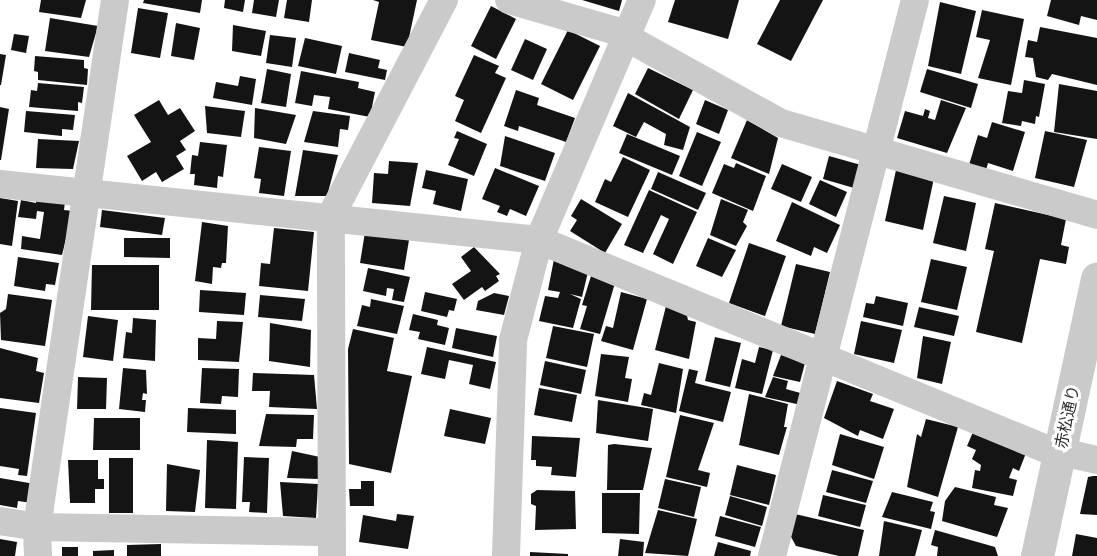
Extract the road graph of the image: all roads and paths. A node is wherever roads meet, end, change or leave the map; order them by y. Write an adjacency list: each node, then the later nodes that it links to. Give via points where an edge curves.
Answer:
1 (116, 0): 9 (street)
2 (444, 0): 11 (street)
3 (509, 0): 6 (street, via 613,30)
4 (642, 0): 6 (street)
5 (915, 0): 7 (street)
6 (627, 40): 7 (street, via 781,123); 12 (street)
7 (876, 150): 10 (street); 14 (street)
8 (0, 184): 9 (street)
9 (86, 192): 11 (street); 18 (street)
10 (1097, 215)
11 (331, 216): 12 (street); 19 (street)
12 (539, 240): 14 (street); 21 (street, via 513,340)
13 (1097, 278): 15 (street, 赤松通り)
14 (825, 356): 15 (street); 22 (street)
15 (1061, 453): 16 (street); 23 (street, 赤松通り)
16 (1097, 460)
17 (0, 521): 18 (street)
18 (37, 527): 19 (street); 20 (street)
19 (332, 544)
20 (38, 556)
21 (506, 556)
22 (772, 556)
23 (1037, 556)

